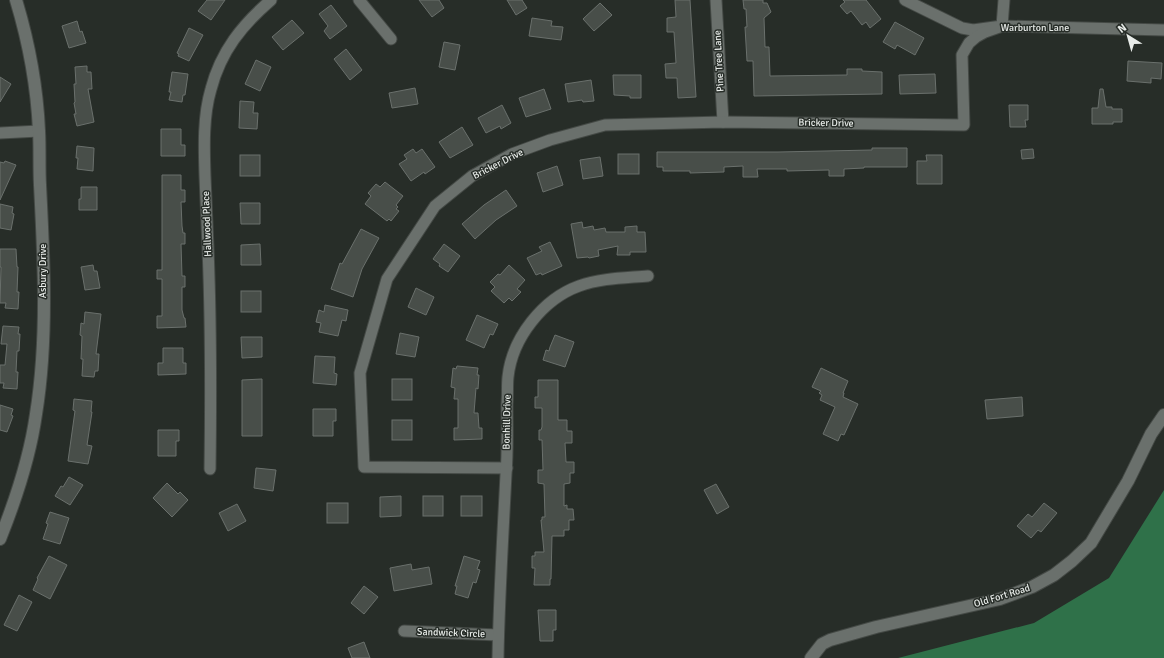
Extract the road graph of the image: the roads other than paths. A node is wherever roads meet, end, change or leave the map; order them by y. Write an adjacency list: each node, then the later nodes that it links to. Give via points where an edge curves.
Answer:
1 (16, 0): 12 (street, Asbury Drive, via 34,76)
2 (271, 0): 17 (street, Hallwood Place, via 243,26 232,42 210,89 206,114 204,147 211,327)
3 (359, 0): 9 (street)
4 (716, 0): 10 (street, Pine Tree Lane)
5 (905, 0): 7 (street, via 962,28 973,30)
6 (1004, 0): 7 (street)
7 (1002, 26): 8 (street, Warburton Lane); 11 (street, Warburton Lane, via 976,37 962,55)
8 (1164, 30)
9 (391, 39)
10 (723, 122): 11 (street, Bricker Drive); 16 (street, Bricker Drive, via 605,125 550,140 512,154 472,176 435,206 387,279 360,373 364,467)
11 (964, 125)
12 (39, 131): 13 (street); 18 (street, Asbury Drive, via 43,244 42,362 32,437 10,514)
13 (0, 133)
14 (648, 276): 16 (street, Bonhill Drive, via 579,286 561,295 532,320 513,354 508,376)
15 (1164, 415): 22 (street, Old Fort Road, via 1091,543 1054,575 1032,587 1000,599 830,640 822,644)
16 (507, 468): 20 (street, Bonhill Drive)
17 (210, 469)
18 (0, 539)
19 (404, 631): 20 (street, Sandwick Circle)
20 (498, 634): 21 (street, Bonhill Drive)
21 (498, 658)
22 (810, 658)

